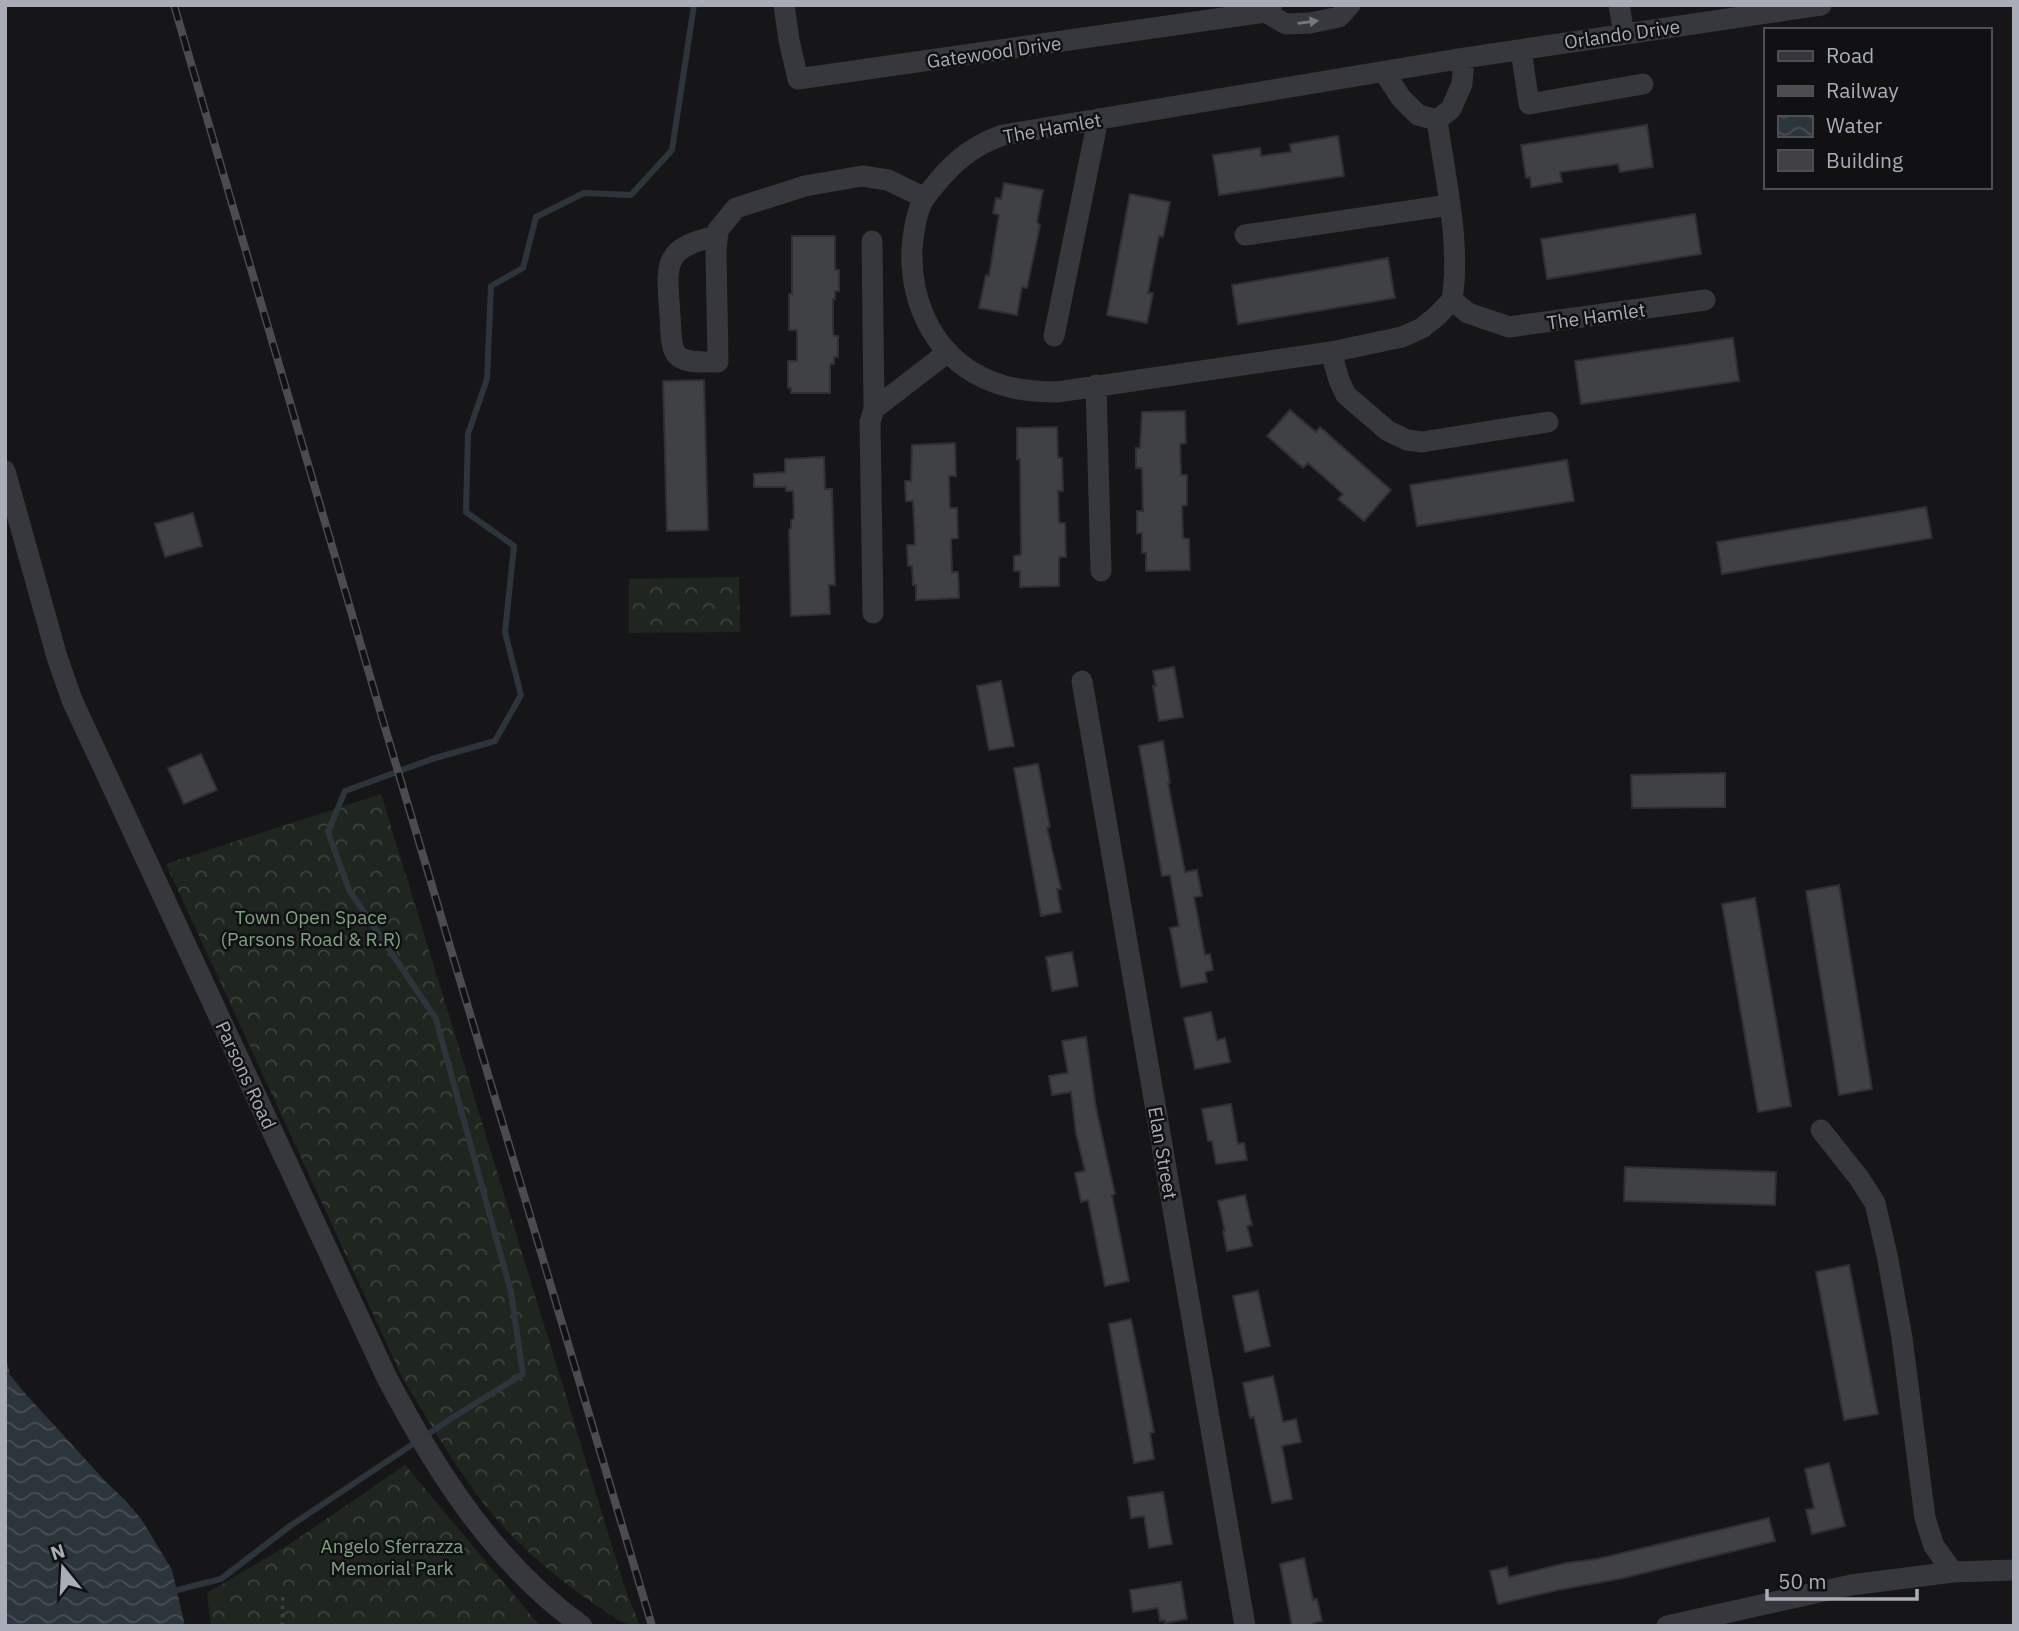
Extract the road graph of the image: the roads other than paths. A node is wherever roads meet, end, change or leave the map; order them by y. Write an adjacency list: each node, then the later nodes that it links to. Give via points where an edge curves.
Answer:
1 (784, 5): 5 (street, Gatewood Drive, via 798,79)
2 (1350, 5): 5 (street, Gatewood Drive, one-way to 2, via 1286,24 1310,23 1339,16)
3 (1619, 5): 6 (street)
4 (1821, 5): 6 (street, Orlando Drive)
5 (1268, 9)
6 (1623, 34): 7 (street, Orlando Drive)
7 (1521, 50): 8 (street, Orlando Drive); 10 (street, via 1529,104)
8 (1464, 58): 9 (street, The Hamlet); 12 (street, via 1462,84 1451,109)
9 (1384, 72): 11 (street, The Hamlet); 12 (street, via 1418,115)
10 (1643, 84)
11 (1098, 119): 13 (street, The Hamlet, via 985,141 949,168); 20 (street)
12 (1437, 120): 14 (street)
13 (925, 198): 16 (street, via 888,180 862,176 816,184 736,208); 21 (street, The Hamlet, via 913,235 911,268 920,309)
14 (1449, 205): 15 (street); 18 (street, via 1456,276)
15 (1245, 235)
16 (717, 236): 16 (street, via 678,251 667,269 671,337 676,354 687,361 718,362)
17 (872, 241): 24 (street)
18 (1452, 300): 19 (street, The Hamlet, via 1468,313 1509,327); 22 (street, The Hamlet, via 1422,328 1402,337)
19 (1705, 300)
20 (1055, 336)
21 (948, 352): 23 (street, The Hamlet, via 972,372 1011,388 1057,392); 24 (street)
22 (1331, 352): 23 (street, The Hamlet); 25 (street, via 1346,395 1388,431 1407,440 1422,442)
23 (1096, 385): 27 (street)
24 (874, 409): 28 (street, via 870,422)
25 (1548, 422)
26 (5, 471): 33 (street, Parsons Road, via 72,700 370,1346 412,1427 466,1507 545,1598)
27 (1101, 571)
28 (873, 613)
29 (1082, 681): 34 (street, Elan Street)
30 (1821, 1129): 32 (street, via 1875,1203 1902,1338 1925,1518 1934,1546)
31 (2014, 1570): 32 (street)
32 (1953, 1572): 35 (street, via 1850,1585)
33 (582, 1626)
34 (1245, 1626)
35 (1667, 1626)

